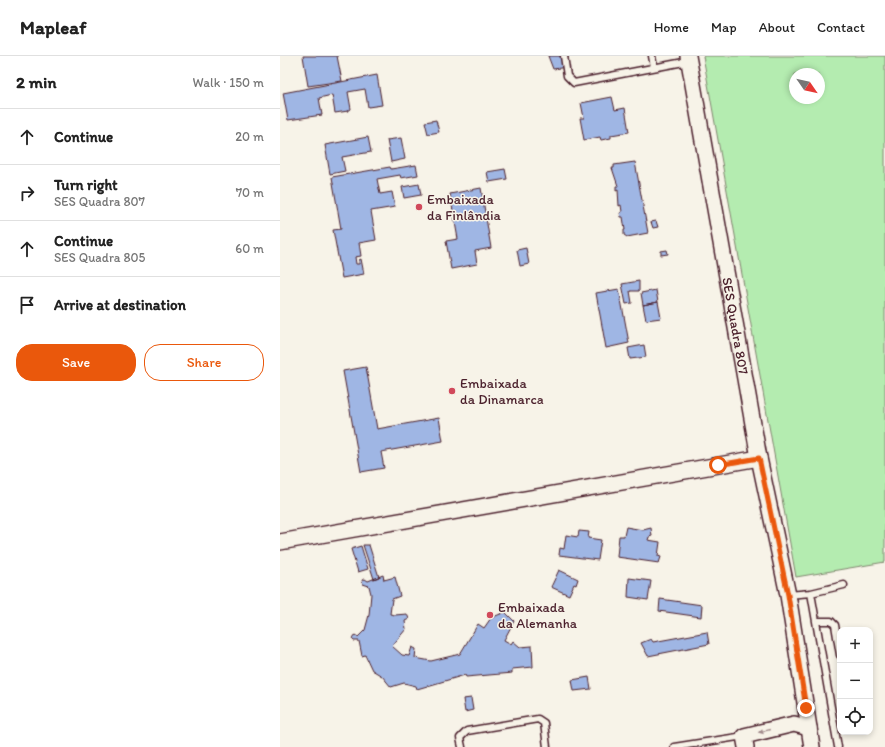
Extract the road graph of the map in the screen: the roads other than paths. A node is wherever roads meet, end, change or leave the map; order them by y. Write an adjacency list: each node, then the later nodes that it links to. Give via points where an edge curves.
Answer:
1 (564, 56): 4 (lane, via 567,76 574,83)
2 (652, 56): 4 (lane)
3 (688, 59): 4 (lane); 5 (street, SES Quadra 807)
4 (654, 68)
5 (759, 458): 6 (street); 9 (street, SES Quadra 807)
6 (280, 542)
7 (844, 585): 8 (lane)
8 (811, 593): 9 (lane); 10 (lane)
9 (788, 595): 12 (street, SES Quadra 807)
10 (816, 620): 11 (lane, via 830,621 835,625); 14 (lane)
11 (837, 637)
12 (806, 708): 13 (street); 15 (street, SES Quadra 807)
13 (794, 724): 15 (street); 17 (street, one-way to 17)
14 (837, 727)
15 (809, 728): 21 (street, SES Quadra 807)
16 (838, 735): 22 (lane)
17 (745, 741): 20 (lane)
18 (462, 747): 19 (lane, via 460,738 467,731 538,719 544,723)
19 (547, 747)
20 (674, 747)
21 (812, 747)
22 (838, 747)

